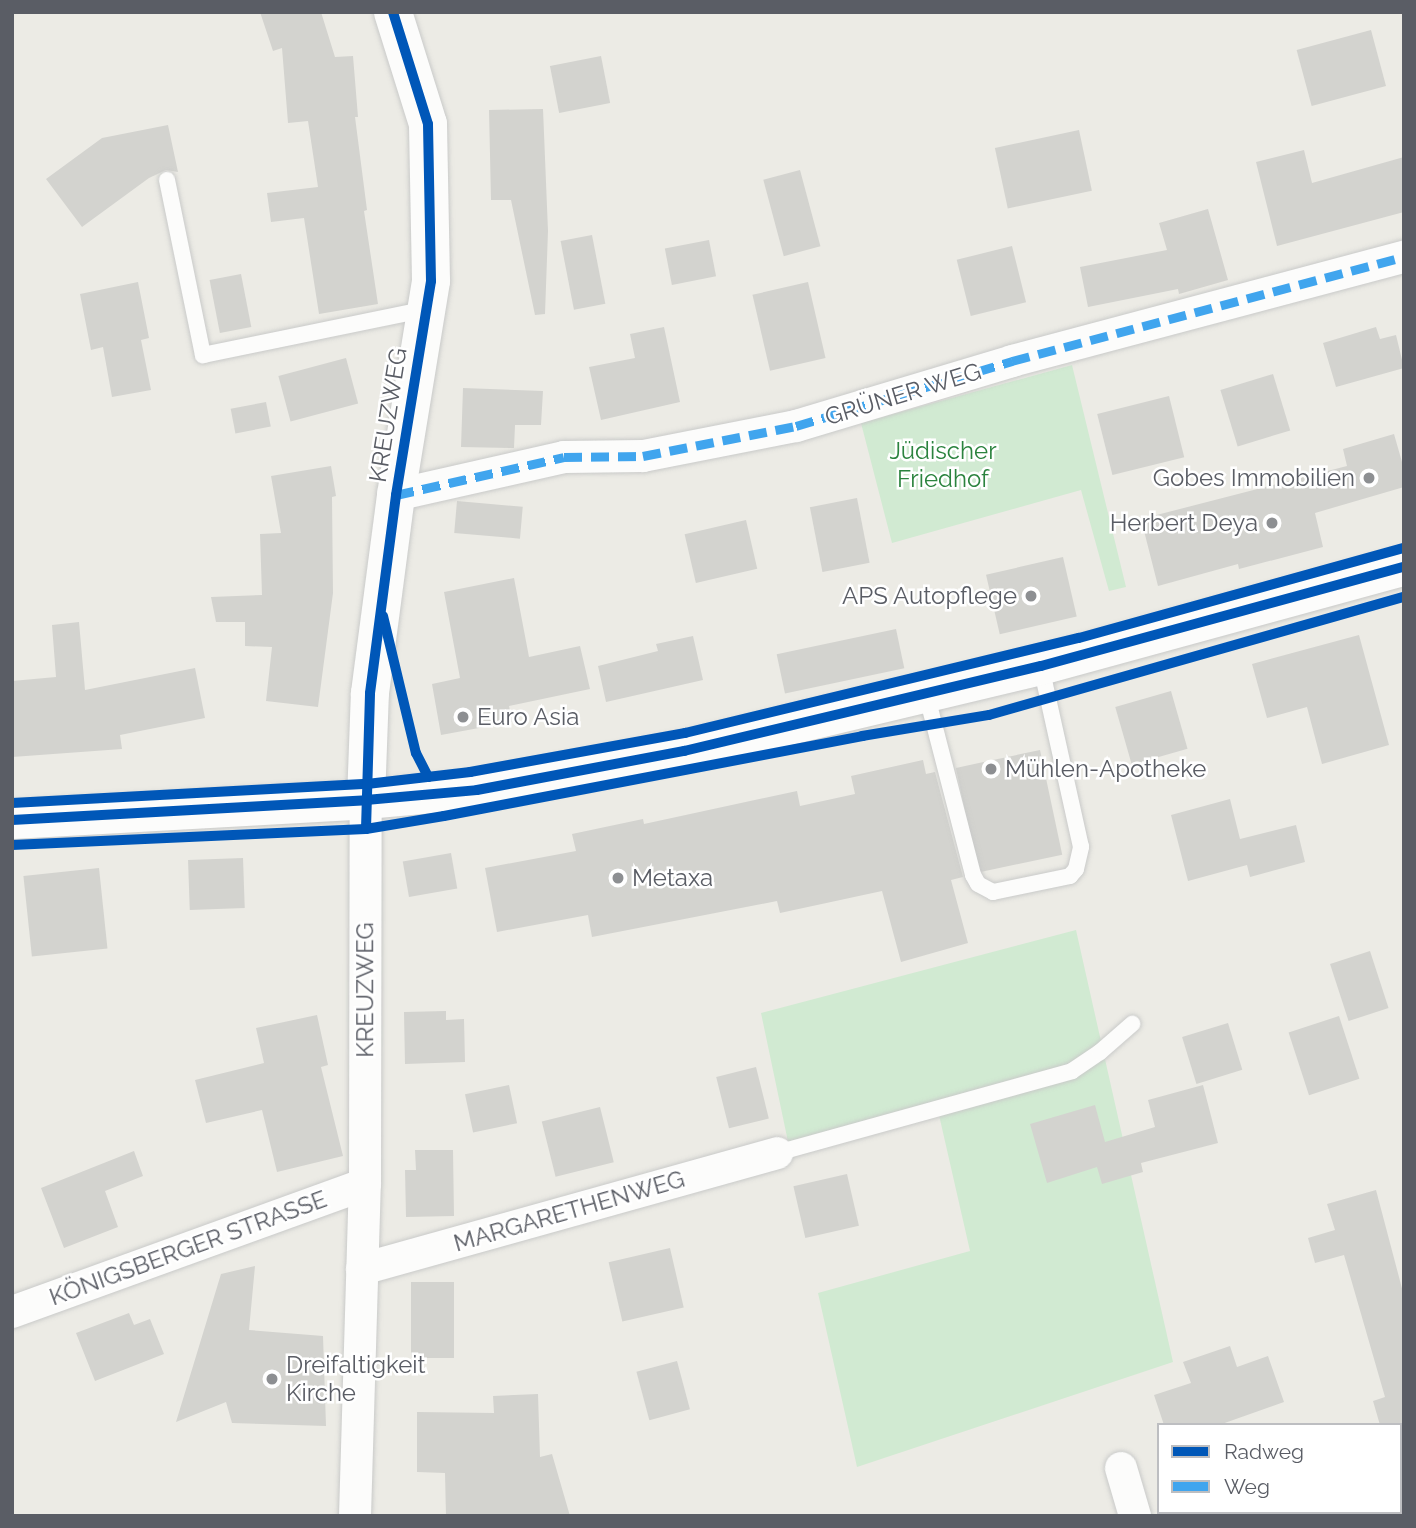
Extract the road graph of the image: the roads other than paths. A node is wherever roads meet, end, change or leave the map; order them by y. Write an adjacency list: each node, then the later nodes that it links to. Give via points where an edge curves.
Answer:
1 (393, 12): 4 (street, KREUZWEG, via 428,124 431,281)
2 (167, 180): 4 (lane, via 203,355)
3 (1404, 257): 5 (street, GRÜNER WEG, via 1012,361 796,426 643,456 564,457)
4 (427, 309): 5 (street, KREUZWEG)
5 (396, 495): 9 (street, KREUZWEG, via 370,693)
6 (1404, 567): 7 (street)
7 (1041, 666): 8 (street); 8 (lane, via 1081,847 1070,876 993,892 978,884)
8 (926, 693): 9 (street, via 684,751 477,790)
9 (366, 800): 10 (street); 13 (street, KREUZWEG)
10 (12, 820)
11 (1132, 1024): 12 (lane, via 1072,1070)
12 (776, 1153): 14 (street, MARGARETHENWEG)
13 (365, 1184): 14 (street, KREUZWEG); 15 (street, KÖNIGSBERGER STRASSE)
14 (362, 1269): 17 (street, KREUZWEG)
15 (12, 1312)
16 (1121, 1468): 18 (street)
17 (355, 1516)
18 (1135, 1516)

